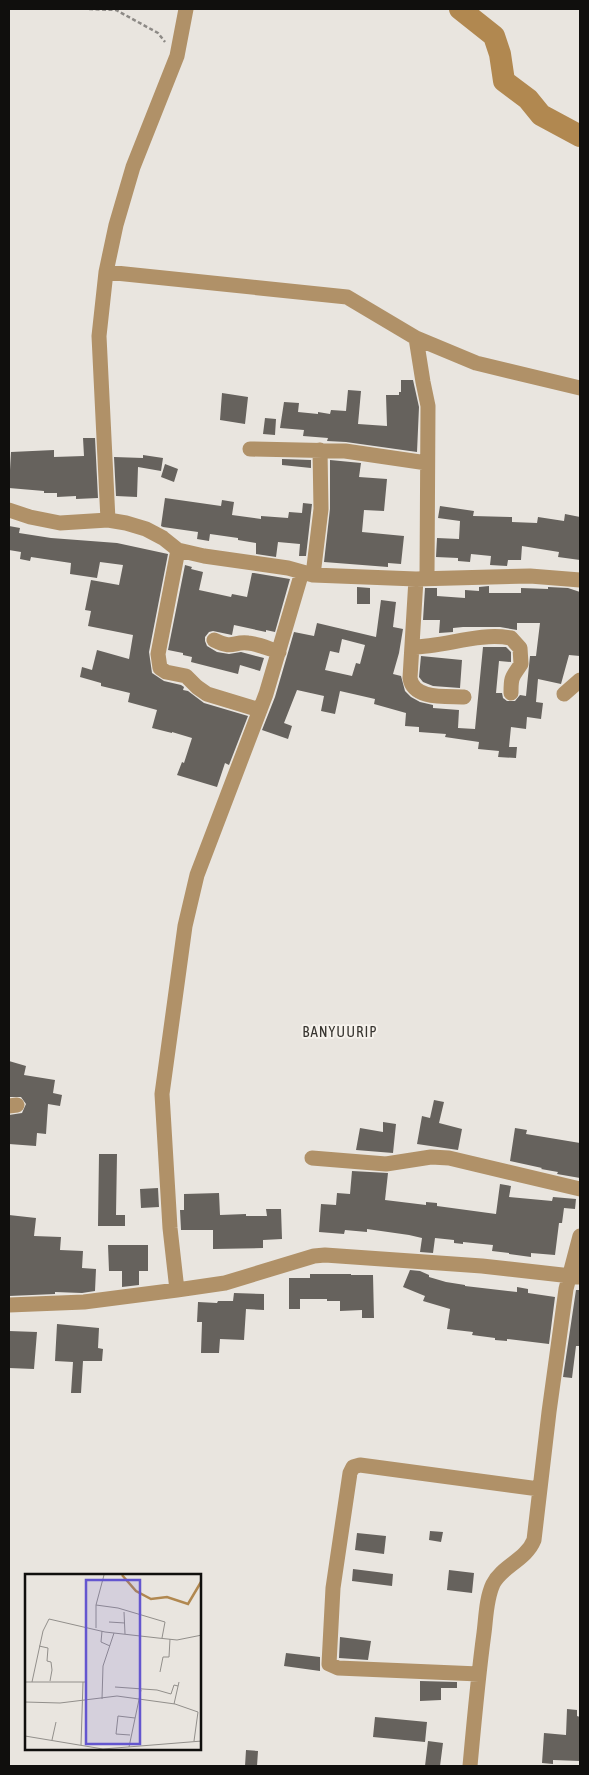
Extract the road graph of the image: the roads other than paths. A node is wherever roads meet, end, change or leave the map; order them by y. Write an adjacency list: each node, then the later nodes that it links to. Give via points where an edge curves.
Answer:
1 (186, 9): 2 (street, via 177,56 133,167)
2 (106, 272): 3 (street, via 347,297); 9 (street, via 99,336)
3 (416, 338): 4 (street, via 476,363); 7 (street, via 428,406)
4 (580, 388)
5 (250, 449): 6 (street)
6 (320, 450): 7 (street); 11 (street, via 321,509)
7 (427, 463): 12 (street)
8 (9, 510): 9 (street, via 60,523)
9 (108, 520): 10 (street, via 146,528)
10 (178, 550): 11 (street); 21 (street, via 158,654 160,668 186,676 207,694)
11 (308, 573): 12 (street); 16 (street)
12 (421, 579): 13 (street, via 530,576); 15 (street)
13 (580, 580)
14 (214, 640): 16 (street, via 224,645 247,642)
15 (412, 647): 18 (street, via 482,637 511,638 520,648 521,664 511,680); 20 (street, via 410,678 414,689 425,694)
16 (279, 652): 21 (street)
17 (580, 680): 19 (street)
18 (511, 693)
19 (564, 694)
20 (464, 697)
21 (260, 710): 26 (street, via 197,876 177,978 162,1094)
22 (312, 1158): 23 (street, via 386,1164 431,1157 448,1158)
23 (580, 1189)
24 (580, 1236): 25 (street)
25 (575, 1276): 26 (street, via 336,1254 314,1256 225,1283); 28 (street, via 553,1383)
26 (177, 1290): 27 (street, via 84,1302)
27 (9, 1305)
28 (539, 1489): 29 (street, via 534,1540 492,1586); 29 (street, via 360,1465 350,1472 333,1588 329,1664 338,1668)
29 (479, 1674): 30 (street)
30 (470, 1766)

